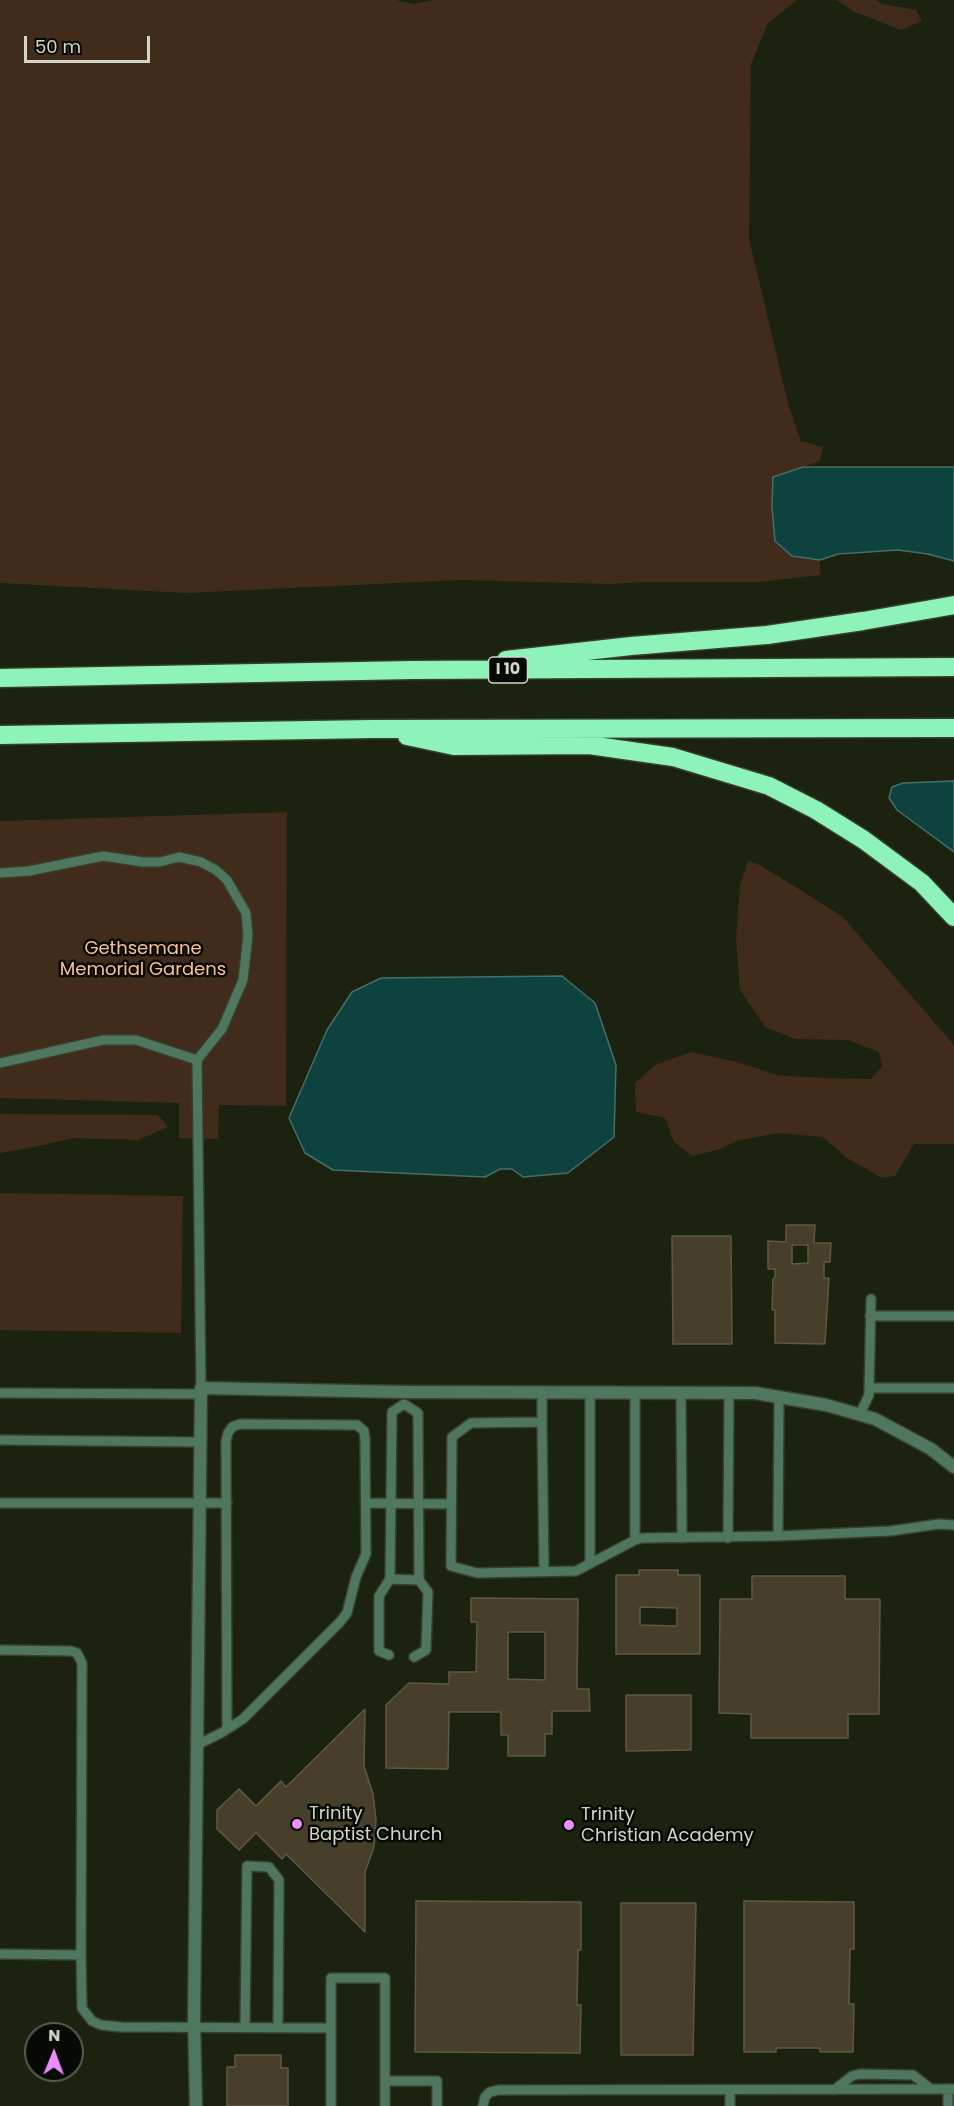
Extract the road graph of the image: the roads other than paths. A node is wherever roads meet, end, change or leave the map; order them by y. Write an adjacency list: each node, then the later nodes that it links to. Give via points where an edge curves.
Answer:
1 (954, 605): 3 (highway, via 767,635)
2 (954, 667): 3 (highway, I 10)
3 (412, 670): 4 (highway, I 10)
4 (0, 678)
5 (954, 728): 6 (highway)
6 (373, 729): 7 (highway); 9 (highway, via 454,746 589,745 673,757 769,786 864,840 922,883)
7 (0, 735)
8 (0, 873): 10 (lane, via 103,856 143,862 179,857 201,862 227,880 246,913 243,980 222,1029)
9 (954, 917)
10 (198, 1060): 11 (lane, via 136,1040 103,1040); 17 (lane)
11 (0, 1063)
12 (871, 1299): 13 (lane)
13 (870, 1316): 14 (lane); 15 (lane)
14 (954, 1316)
15 (869, 1388): 16 (lane); 26 (lane)
16 (954, 1388)
17 (201, 1391): 23 (lane); 25 (street); 29 (street)
18 (542, 1392): 19 (street); 25 (street); 27 (lane)
19 (590, 1392): 20 (street); 43 (lane)
20 (635, 1392): 21 (street); 42 (lane)
21 (681, 1392): 22 (street); 40 (lane)
22 (729, 1392): 24 (street); 41 (lane)
23 (0, 1393)
24 (779, 1396): 26 (street); 39 (lane)
25 (404, 1398): 35 (lane, via 392,1412); 36 (lane, via 418,1413)
26 (860, 1414): 30 (street, via 931,1449)
27 (542, 1422): 37 (lane, via 471,1423 452,1437); 44 (lane)
28 (0, 1440): 29 (lane)
29 (201, 1442): 32 (street)
30 (954, 1467)
31 (0, 1503): 32 (lane)
32 (201, 1503): 33 (lane); 51 (street)
33 (227, 1503): 34 (lane, via 227,1437 232,1427 354,1424 360,1426 365,1436); 50 (lane)
34 (366, 1503): 35 (lane); 50 (lane, via 366,1557 346,1616 243,1719)
35 (391, 1503): 36 (lane); 45 (lane)
36 (419, 1503): 37 (lane); 46 (lane)
37 (451, 1504): 44 (lane, via 451,1566 477,1573)
38 (954, 1525): 39 (lane)
39 (778, 1536): 41 (lane)
40 (682, 1538): 41 (lane); 42 (lane)
41 (728, 1538)
42 (635, 1540): 43 (lane)
43 (590, 1564): 44 (lane, via 576,1571)
44 (544, 1572)
45 (390, 1578): 46 (lane); 48 (lane, via 379,1596 380,1652)
46 (419, 1580): 49 (lane, via 428,1592 426,1650)
47 (0, 1650): 53 (lane, via 71,1651 77,1653 82,1663)
48 (389, 1655)
49 (414, 1657)
50 (227, 1729): 51 (lane)
51 (197, 1745): 54 (street)
52 (0, 1954): 53 (lane)
53 (81, 1954): 54 (lane, via 82,2008 92,2021 109,2026)
54 (194, 2026): 55 (lane); 63 (street)
55 (245, 2027): 56 (lane); 56 (lane, via 247,1866 268,1867 279,1880)
56 (278, 2027): 57 (lane)
57 (331, 2028): 58 (lane, via 330,1978 385,1977); 64 (lane)
58 (385, 2081): 65 (lane); 66 (lane, via 437,2081)
59 (931, 2089): 60 (lane); 62 (lane); 62 (lane, via 913,2075 860,2074)
60 (951, 2089): 69 (lane)
61 (730, 2090): 62 (lane); 67 (lane, via 494,2090 485,2097); 68 (lane)
62 (834, 2090)
63 (196, 2106)
64 (331, 2106)
65 (385, 2106)
66 (437, 2106)
67 (483, 2106)
68 (730, 2106)
69 (948, 2106)

